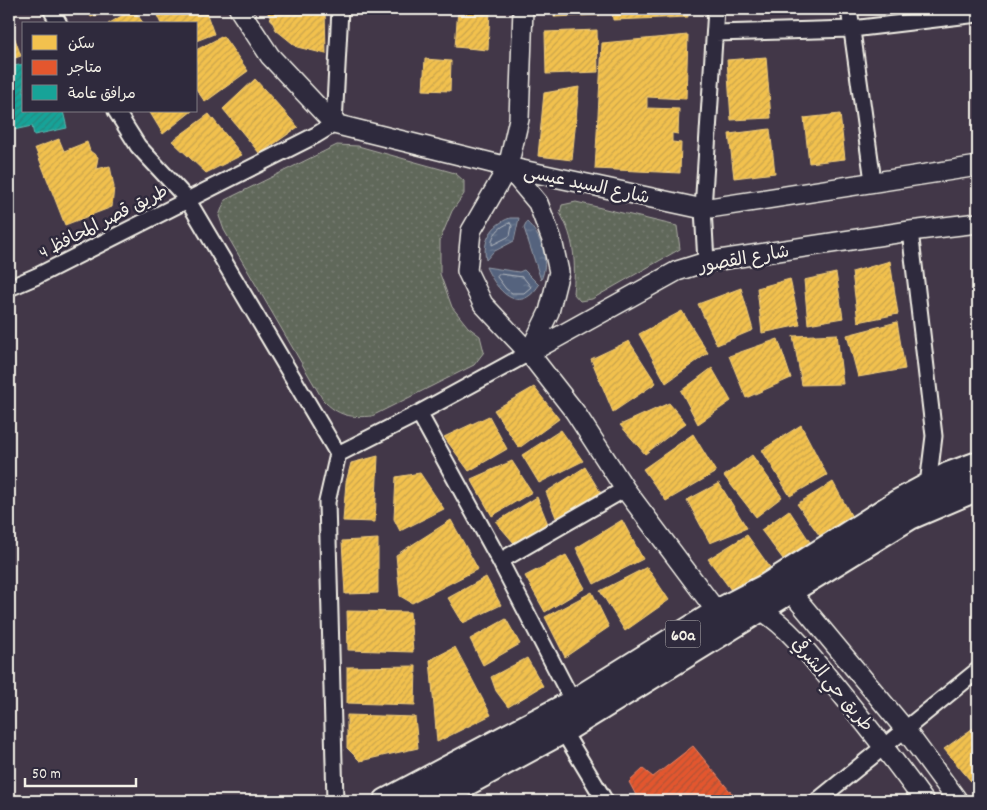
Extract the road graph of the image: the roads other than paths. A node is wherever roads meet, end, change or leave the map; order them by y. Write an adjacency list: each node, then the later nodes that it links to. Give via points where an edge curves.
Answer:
1 (51, 9): 9 (street)
2 (239, 9): 13 (street, via 270,56)
3 (340, 9): 13 (street)
4 (523, 9): 15 (street, شارع السيد عيسى, via 519,118)
5 (716, 9): 11 (street)
6 (849, 9): 10 (street)
7 (955, 12): 8 (street); 10 (street)
8 (978, 14)
9 (58, 22)
10 (852, 29): 11 (street); 16 (street)
11 (715, 33): 18 (street)
12 (117, 112): 17 (street, via 138,146)
13 (334, 124): 15 (street); 17 (street, طريق قصر المحافظ 4)
14 (978, 166): 16 (street)
15 (508, 167): 18 (street, شارع السيد عيسى); 23 (street, via 538,202 559,272 549,312); 23 (street, via 471,231 467,271 483,304)
16 (873, 181): 18 (street)
17 (187, 199): 22 (street, طريق قصر المحافظ 4); 25 (street)
18 (703, 209): 21 (street)
19 (978, 223): 20 (street, شارع القصور)
20 (910, 231): 21 (street, شارع القصور); 27 (street, via 934,436)
21 (706, 262): 23 (street, شارع القصور, via 677,271)
22 (9, 288)
23 (529, 353): 24 (street); 29 (street, via 575,412)
24 (419, 413): 25 (street); 31 (street)
25 (338, 454): 40 (street, via 327,502)
26 (978, 464): 27 (main road, 60a)
27 (928, 485): 30 (street); 33 (main road, 60a)
28 (978, 488): 30 (main road, 60a)
29 (625, 489): 31 (street); 34 (street)
30 (910, 517): 32 (main road, 60a)
31 (500, 561): 36 (street)
32 (792, 592): 33 (main road, 60a); 37 (street)
33 (763, 598): 34 (main road, 60a); 38 (main road, 60a); 39 (street, طريق حي الشرقي, via 778,621 796,638)
34 (717, 612): 36 (main road, 60a)
35 (978, 670): 37 (street)
36 (573, 702): 41 (main road, 60a)
37 (904, 728): 39 (street); 46 (street)
38 (563, 731): 42 (main road, 60a); 43 (street)
39 (885, 748): 44 (street); 45 (street, طريق حي الشرقي)
40 (334, 801)
41 (386, 801)
42 (434, 801)
43 (605, 801)
44 (817, 801)
45 (924, 801)
46 (958, 801)

